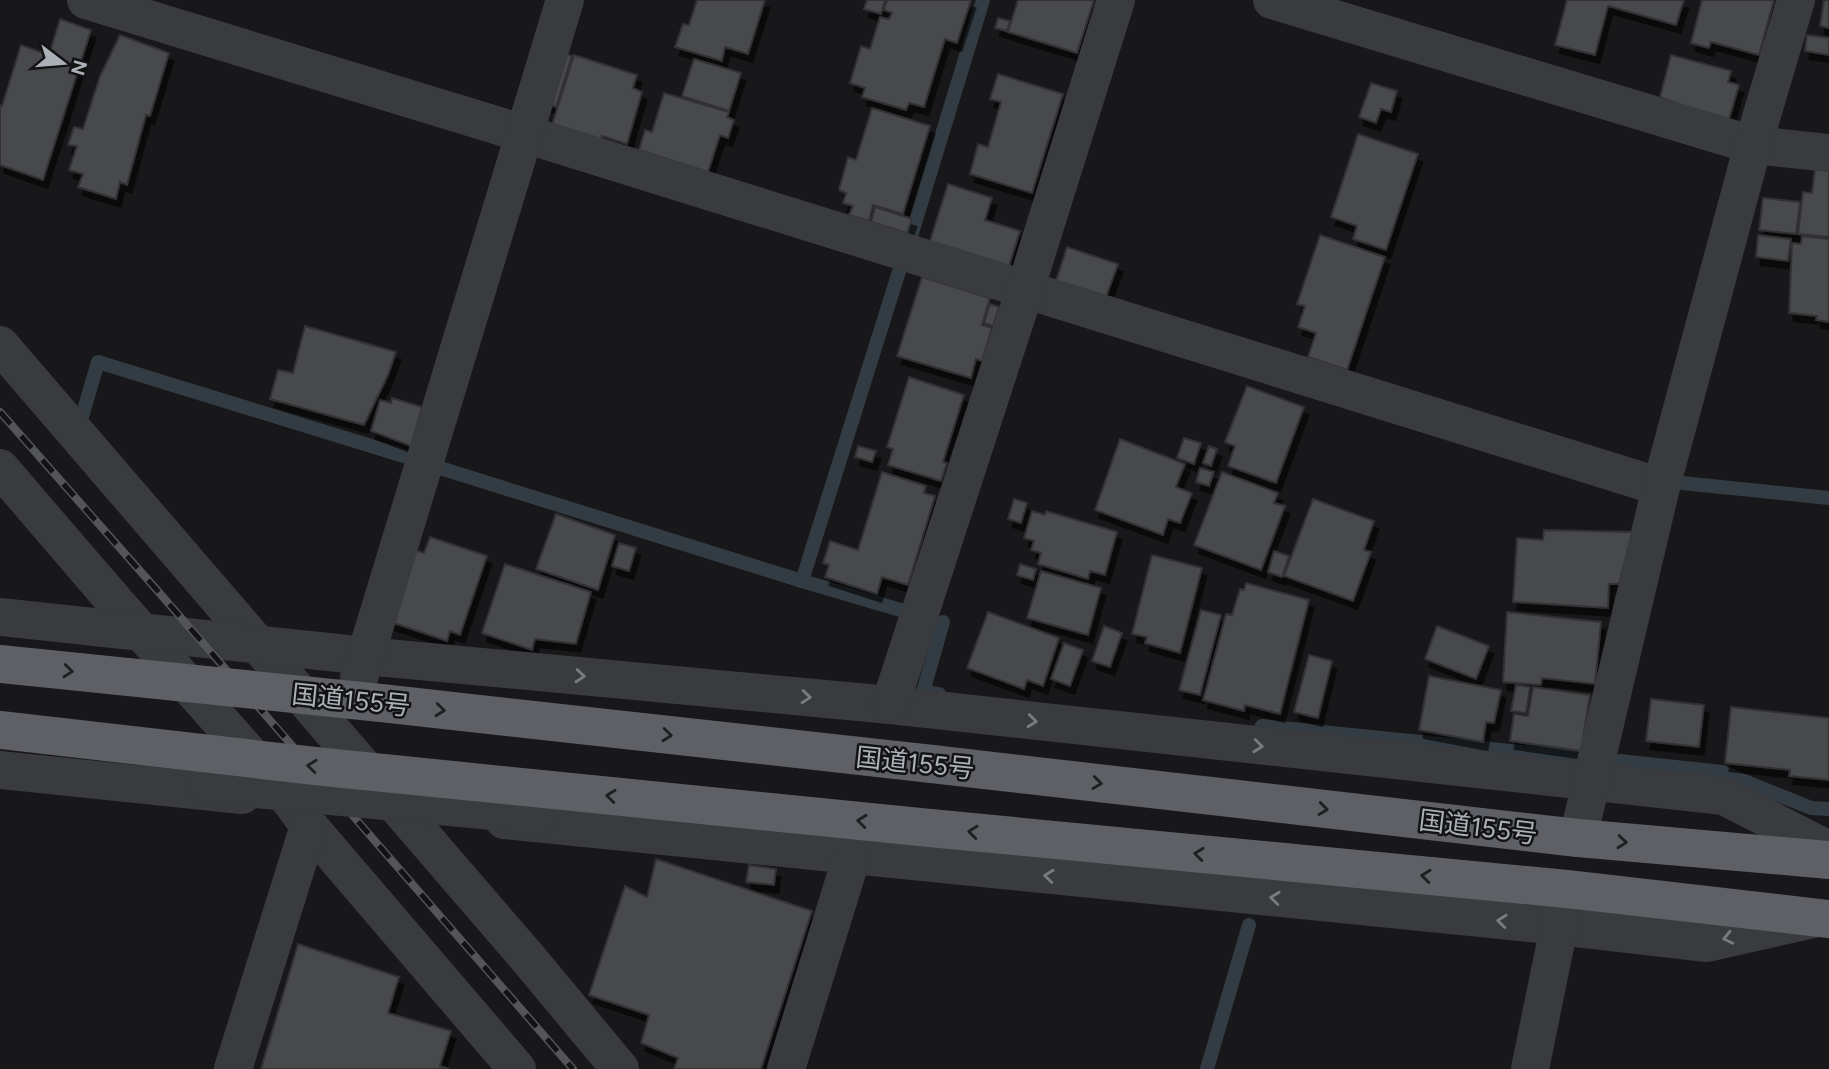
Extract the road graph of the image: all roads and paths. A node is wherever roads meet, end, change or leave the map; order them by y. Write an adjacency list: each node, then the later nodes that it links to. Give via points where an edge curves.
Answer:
1 (86, 0): 6 (street)
2 (565, 0): 6 (street)
3 (1116, 0): 9 (street)
4 (1272, 0): 7 (street)
5 (1796, 0): 7 (street)
6 (525, 134): 9 (street); 16 (street)
7 (1753, 145): 8 (street); 12 (street)
8 (1829, 153)
9 (1025, 290): 12 (street); 18 (street)
10 (0, 345): 15 (street)
11 (0, 468): 14 (street)
12 (1661, 486): 22 (street)
13 (0, 617): 14 (street)
14 (141, 632): 15 (street); 25 (street)
15 (257, 644): 16 (street); 20 (street)
16 (366, 656): 18 (street, one-way to 18); 20 (street)
17 (0, 664): 27 (highway, 国道155号, one-way to 27, bridge)
18 (890, 705): 22 (street, one-way to 22)
19 (0, 730): 31 (highway, 国道155号, one-way to 19, bridge)
20 (340, 741): 24 (street)
21 (0, 769): 25 (street)
22 (1592, 782): 27 (street); 28 (street, via 1724,796)
23 (206, 785): 26 (street, bridge)
24 (399, 809): 25 (street); 29 (street); 36 (street)
25 (300, 813): 34 (street); 35 (street)
26 (540, 816)
27 (1578, 838): 30 (highway, 国道155号, one-way to 30)
28 (1829, 850)
29 (852, 856): 33 (street, one-way to 29); 37 (street)
30 (1829, 860)
31 (1567, 890): 32 (highway, 国道155号); 33 (street)
32 (1824, 918): 33 (street, one-way to 33, via 1707,943)
33 (1559, 926): 38 (street)
34 (233, 1069)
35 (517, 1069)
36 (620, 1069)
37 (786, 1069)
38 (1530, 1069)

